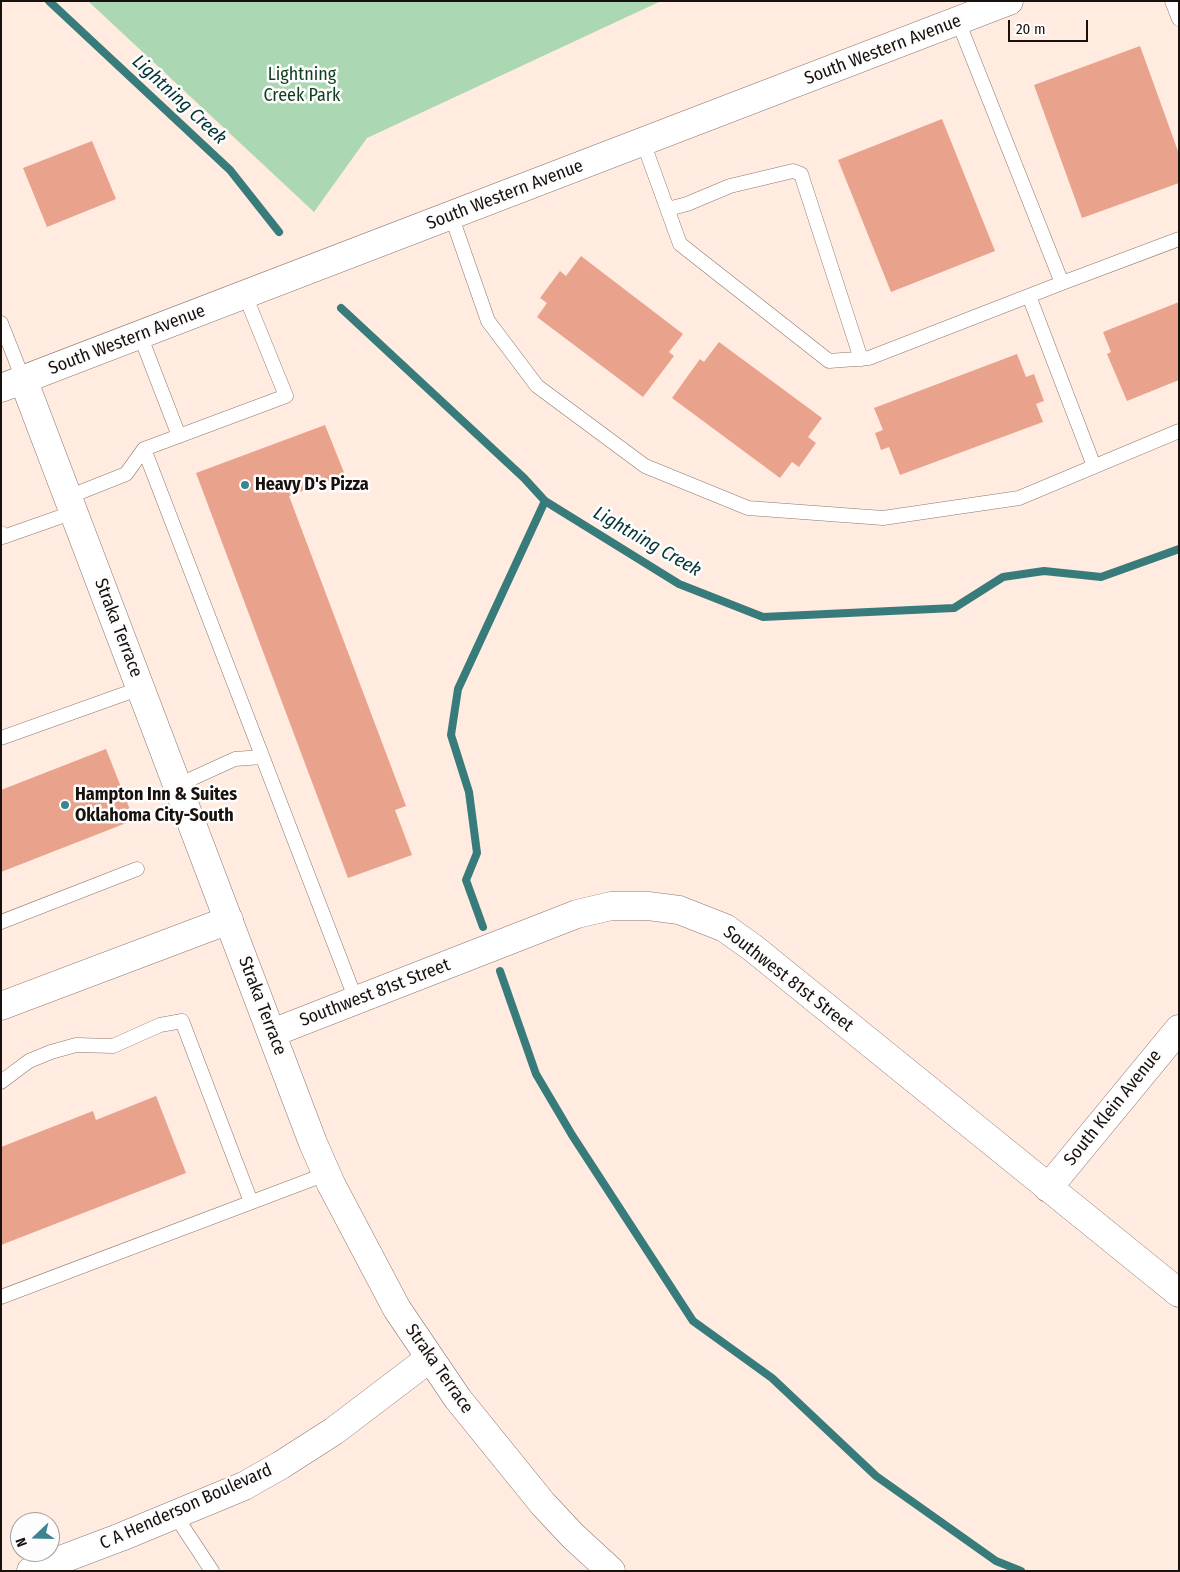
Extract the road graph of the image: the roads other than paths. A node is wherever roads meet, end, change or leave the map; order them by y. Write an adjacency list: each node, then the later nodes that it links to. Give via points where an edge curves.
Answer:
1 (1009, 1): 4 (street, South Western Avenue)
2 (1172, 1): 3 (lane)
3 (1179, 19)
4 (958, 21): 5 (street, South Western Avenue); 9 (lane)
5 (644, 142): 6 (lane); 7 (street, South Western Avenue)
6 (668, 209): 14 (lane, via 680,244 829,361); 14 (lane, via 730,186 793,171 801,174)
7 (451, 216): 10 (street, South Western Avenue); 19 (lane, via 488,321 537,386 645,466 748,508 883,518 1019,498)
8 (1179, 239): 9 (lane)
9 (1062, 283): 11 (lane)
10 (245, 295): 13 (street, South Western Avenue); 17 (lane, via 286,396)
11 (1029, 296): 14 (lane); 19 (lane)
12 (1, 323): 15 (lane)
13 (140, 335): 15 (street, South Western Avenue); 17 (lane)
14 (861, 359)
15 (12, 384): 20 (street, Straka Terrace)
16 (1179, 431): 19 (lane)
17 (179, 436): 18 (lane)
18 (144, 449): 20 (lane, via 126,474); 24 (lane)
19 (1094, 466)
20 (71, 504): 21 (lane, via 3,537); 22 (street, Straka Terrace)
21 (1, 533)
22 (141, 688): 23 (lane); 25 (street, Straka Terrace)
23 (1, 738)
24 (262, 757): 25 (lane, via 235,759); 29 (lane)
25 (178, 785): 27 (street, Straka Terrace)
26 (137, 869): 28 (lane)
27 (229, 920): 30 (street); 32 (street, Straka Terrace)
28 (1, 922)
29 (356, 1000): 32 (street, Southwest 81st Street); 35 (street, Southwest 81st Street, via 577,914 611,906 679,910 725,928 753,948)
30 (1, 1006)
31 (1179, 1029): 35 (street, South Klein Avenue)
32 (272, 1033): 34 (street, Straka Terrace)
33 (1, 1082): 36 (lane, via 29,1060 51,1052 76,1045 113,1046 160,1026 182,1021)
34 (326, 1174): 36 (lane); 39 (street, Straka Terrace, via 397,1309)
35 (1048, 1188): 37 (street, Southwest 81st Street)
36 (251, 1202): 38 (lane)
37 (1179, 1293)
38 (1, 1298)
39 (430, 1358): 40 (street, C A Henderson Boulevard, via 334,1431 281,1465 244,1486); 43 (street, Straka Terrace, via 458,1400 516,1473 573,1536)
40 (175, 1515): 41 (street, C A Henderson Boulevard); 42 (lane)
41 (30, 1571)
42 (212, 1571)
43 (611, 1571)

